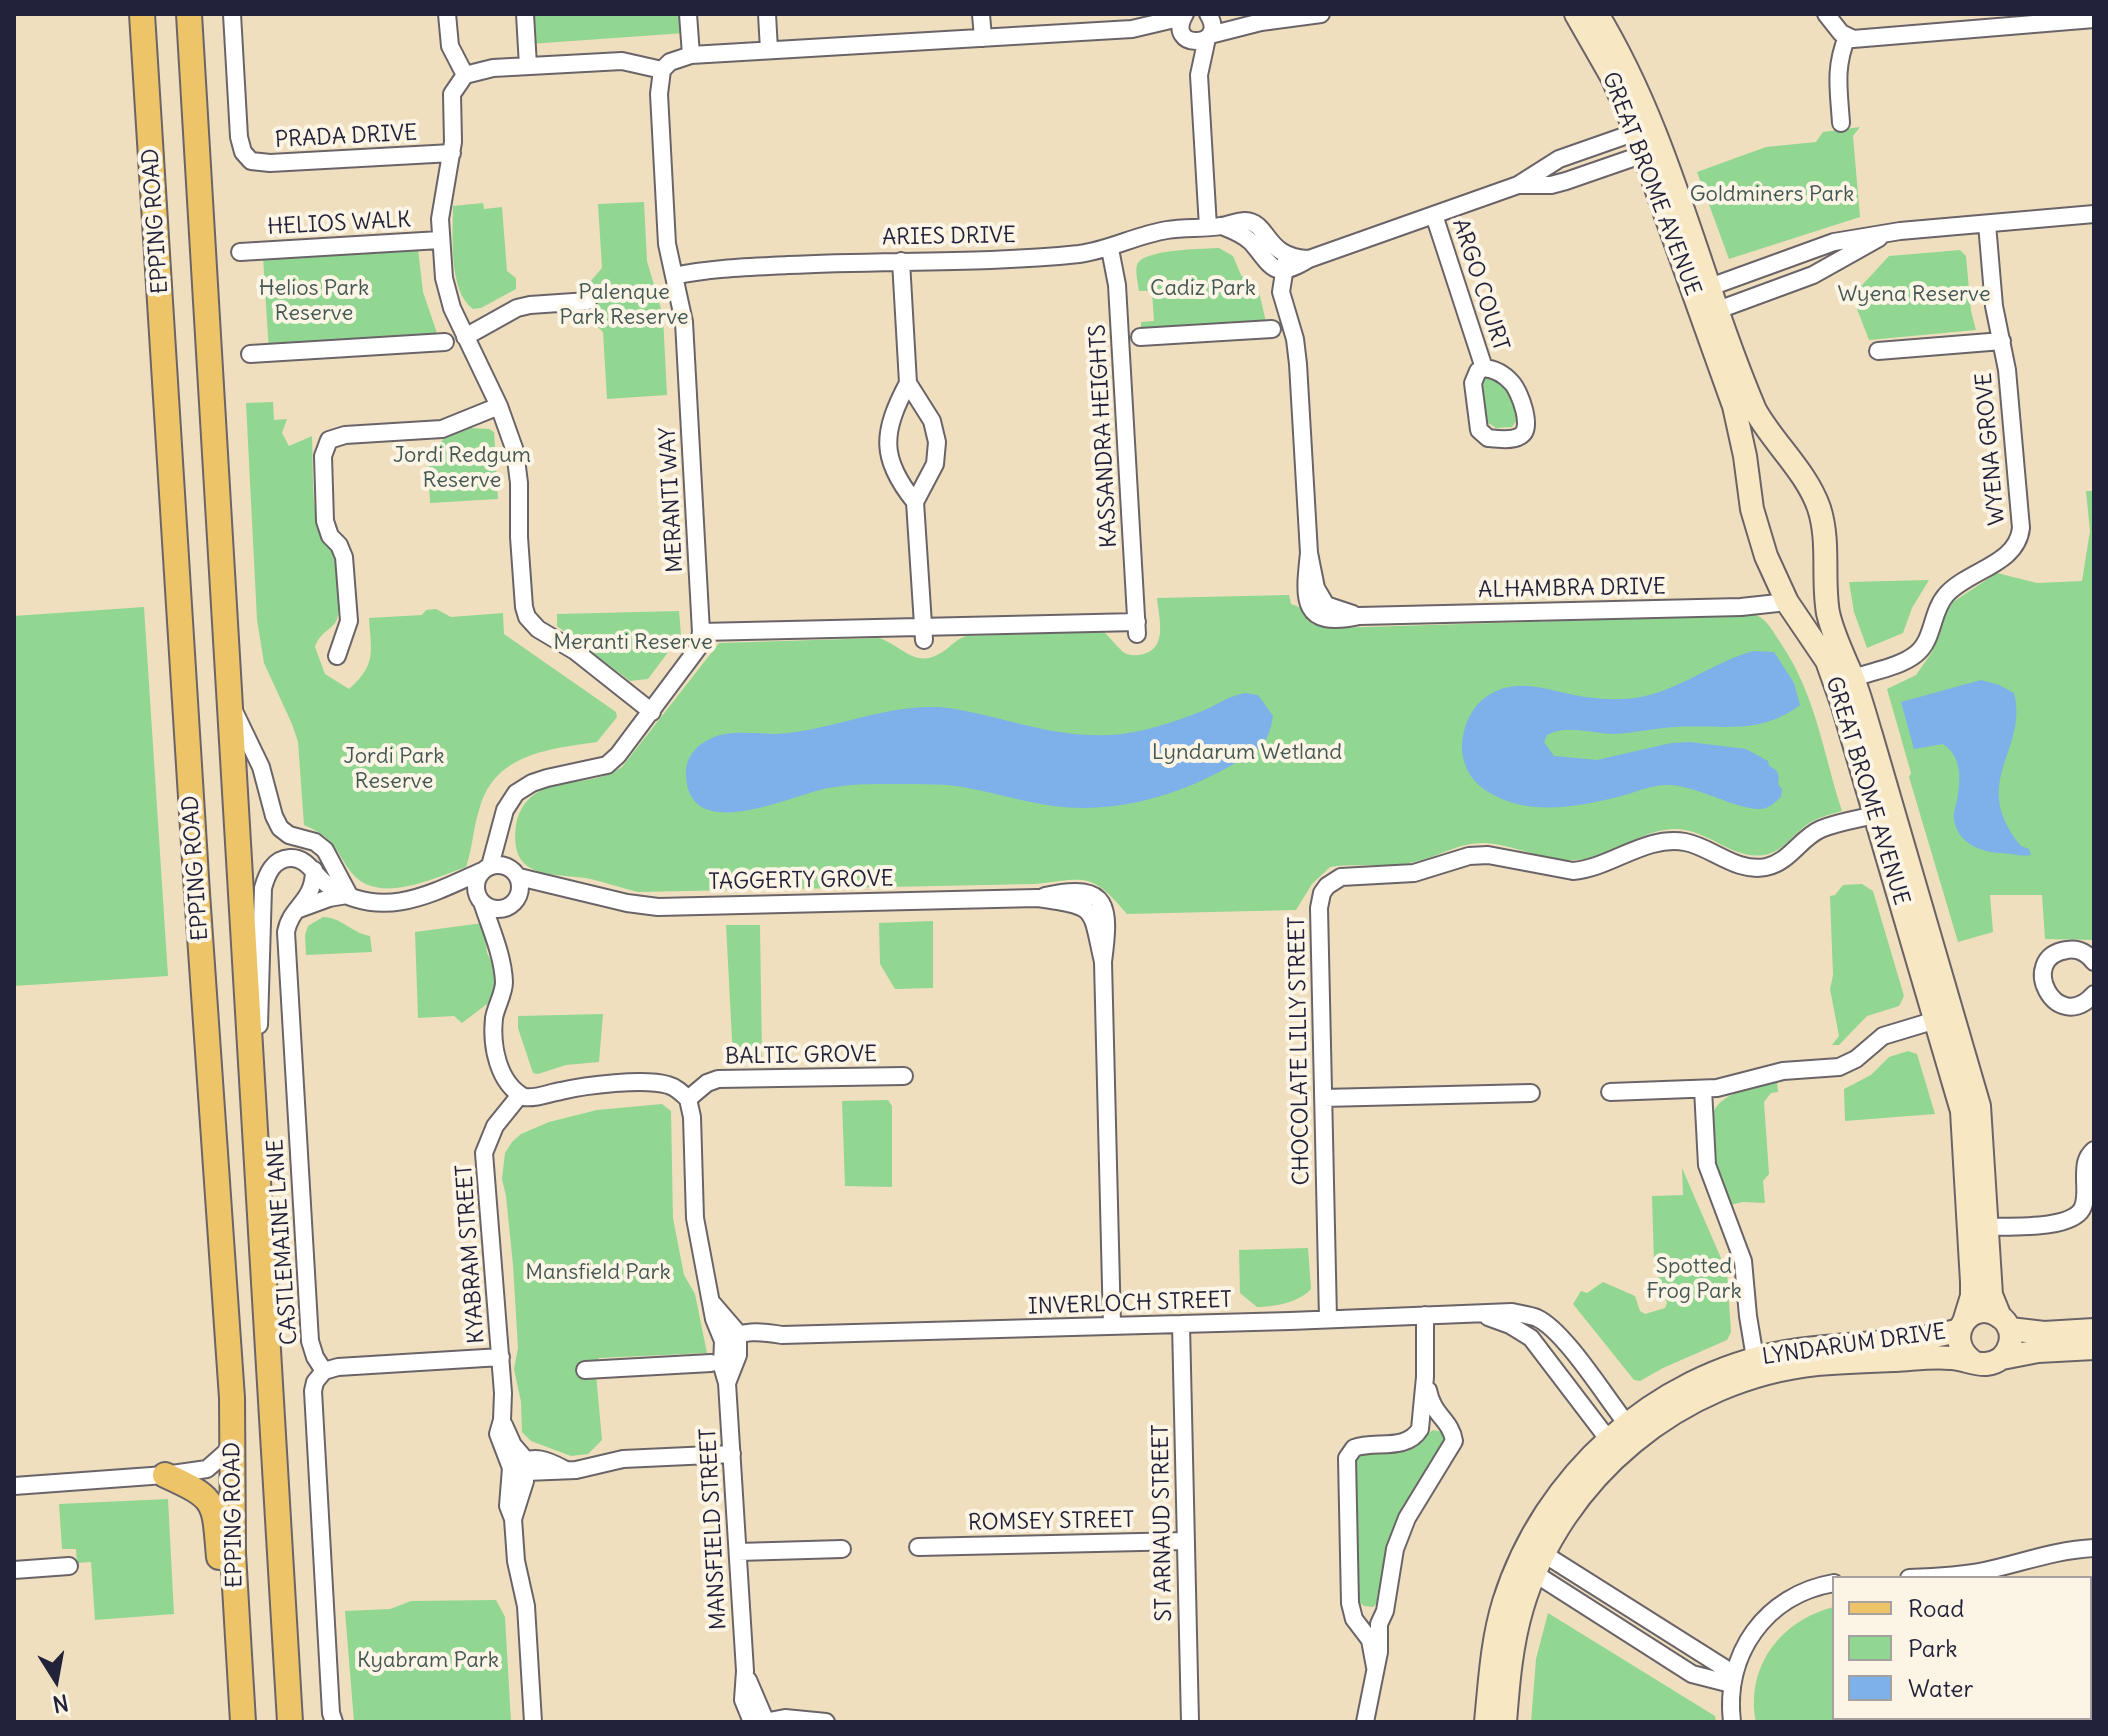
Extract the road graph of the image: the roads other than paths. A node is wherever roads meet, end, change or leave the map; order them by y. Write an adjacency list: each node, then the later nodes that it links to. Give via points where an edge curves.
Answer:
1 (142, 14): 112 (main road, EPPING ROAD)
2 (189, 14): 64 (main road, EPPING ROAD)
3 (232, 14): 31 (street, PRADA DRIVE, via 239,137 251,161)
4 (447, 14): 27 (street, via 450,46)
5 (525, 14): 25 (street)
6 (688, 14): 24 (street)
7 (767, 14): 23 (street)
8 (981, 14): 22 (street)
9 (1321, 14): 15 (street)
10 (1576, 14): 30 (street, GREAT BROME AVENUE)
11 (1597, 14): 30 (street, GREAT BROME AVENUE, via 1637,87)
12 (1826, 14): 21 (street)
13 (1184, 15): 18 (street); 19 (street)
14 (1209, 15): 17 (street); 20 (street, via 1213,25)
15 (1306, 16): 17 (street)
16 (2094, 19): 21 (street)
17 (1261, 22): 20 (street)
18 (1132, 29): 19 (street); 22 (street)
19 (1184, 36): 20 (street, via 1198,42); 28 (street)
20 (1208, 36): 28 (street)
21 (1847, 37): 29 (street, via 1837,68)
22 (983, 38): 23 (street)
23 (769, 50): 24 (street)
24 (691, 55): 26 (street)
25 (528, 66): 26 (street, via 622,61); 27 (street)
26 (662, 70): 43 (street, MERANTI WAY, via 667,244)
27 (465, 75): 31 (street, via 452,94)
28 (1199, 75): 36 (street)
29 (1841, 123)
30 (1649, 141): 32 (street, via 1559,159); 32 (street, via 1566,181); 44 (street, GREAT BROME AVENUE)
31 (452, 153): 38 (street)
32 (1518, 185): 34 (street)
33 (2094, 214): 35 (street)
34 (1434, 215): 42 (street); 54 (street, ARGO COURT)
35 (1987, 224): 37 (street); 50 (street, WYENA GROVE)
36 (1215, 227): 39 (street, ARIES DRIVE, via 1166,230); 42 (street, ARIES DRIVE, via 1257,225)
37 (1887, 233): 44 (street, via 1834,242); 46 (street, via 1813,275)
38 (440, 240): 40 (street, HELIOS WALK); 48 (street, via 444,278)
39 (1110, 249): 41 (street, ARIES DRIVE); 61 (street, KASSANDRA HEIGHTS, via 1117,278 1137,628)
40 (240, 252)
41 (901, 261): 43 (street, ARIES DRIVE, via 714,269); 55 (street)
42 (1285, 263): 59 (street, ALHAMBRA DRIVE, via 1282,302 1298,364 1309,553 1319,597 1333,609 1359,616)
43 (674, 276): 60 (street, MERANTI WAY, via 684,322)
44 (1702, 291): 46 (street, GREAT BROME AVENUE)
45 (588, 301): 48 (street, via 517,308)
46 (1710, 313): 58 (street, GREAT BROME AVENUE, via 1755,410 1819,507); 59 (street, GREAT BROME AVENUE, via 1740,431 1752,509)
47 (1272, 329): 49 (street)
48 (465, 337): 56 (street)
49 (1140, 337)
50 (2002, 341): 52 (street); 63 (street, WYENA GROVE, via 2019,541 2007,555 1946,594 1920,652)
51 (445, 342): 53 (street)
52 (1878, 351)
53 (250, 354)
54 (1484, 368): 54 (street, ARGO COURT, via 1494,369 1516,388 1527,426 1520,437 1488,438 1479,430 1473,383)
55 (908, 383): 57 (street, via 886,446 891,467); 57 (street, via 932,421 937,442 935,464)
56 (499, 406): 62 (street, via 442,429 329,440 323,456 325,521 344,557 349,621); 65 (street, via 518,467 527,617)
57 (915, 502): 61 (street)
58 (1827, 600): 59 (street); 63 (street, GREAT BROME AVENUE)
59 (1787, 602): 63 (street, GREAT BROME AVENUE)
60 (701, 632): 61 (street, KASSANDRA HEIGHTS); 65 (street, MERANTI WAY, via 691,660)
61 (923, 633)
62 (337, 656)
63 (1844, 681): 66 (street, GREAT BROME AVENUE)
64 (229, 701): 73 (street, via 261,767 280,828 325,850); 88 (main road, EPPING ROAD)
65 (652, 712): 67 (street, MERANTI WAY, via 607,765 532,783 516,793)
66 (1884, 812): 80 (street, GREAT BROME AVENUE); 86 (street, CHOCOLATE LILLY STREET, via 1819,830 1776,864 1761,868 1667,840 1588,870 1479,855 1414,873 1333,881 1322,893 1319,908)
67 (502, 826): 68 (street, MERANTI WAY); 70 (street)
68 (486, 868): 70 (street, via 502,865); 72 (street); 74 (street, via 476,883)
69 (314, 870): 73 (street, via 328,885); 76 (street, CASTLEMAINE LANE, via 314,885); 88 (street, via 299,858 286,858 267,873 263,888)
70 (516, 873): 71 (street, TAGGERTY GROVE); 75 (street, via 521,889)
71 (568, 890): 75 (street, TAGGERTY GROVE); 96 (street, TAGGERTY GROVE, via 658,907 1037,898 1080,890 1099,900 1108,920 1103,962)
72 (433, 893): 73 (street, via 392,904); 74 (street, via 450,891)
73 (349, 895): 76 (street)
74 (480, 900): 75 (street, via 493,909); 77 (street)
75 (514, 902): 77 (street, via 504,918)
76 (299, 909): 107 (street, CASTLEMAINE LANE, via 287,924 286,943 310,1341)
77 (499, 956): 85 (street, via 504,983 494,1019 496,1049 502,1072)
78 (2094, 962): 79 (street, via 2083,952 2063,950 2047,961 2042,978 2048,995 2063,1005 2081,1004)
79 (2094, 994)
80 (1945, 1018): 82 (street, via 1883,1036 1839,1067 1783,1071); 90 (street, GREAT BROME AVENUE, via 1979,1106)
81 (904, 1076): 87 (street, BALTIC GROVE, via 718,1079)
82 (1703, 1089): 83 (street); 105 (street, via 1707,1165 1743,1261)
83 (1610, 1092)
84 (1531, 1093): 86 (street)
85 (520, 1095): 87 (street, via 660,1083); 101 (street, KYABRAM STREET, via 495,1126 484,1153)
86 (1323, 1098): 93 (street, CHOCOLATE LILLY STREET)
87 (688, 1099): 99 (street, via 695,1218 714,1319)
88 (255, 1133): 135 (main road, EPPING ROAD)
89 (2094, 1150): 90 (street, via 2085,1164 2084,1202 2077,1214 2057,1223)
90 (1978, 1227): 94 (street, GREAT BROME AVENUE, via 1991,1295); 97 (street, GREAT BROME AVENUE, via 1972,1296)
91 (1479, 1313): 92 (street, INVERLOCH STREET); 109 (street, INVERLOCH STREET, via 1512,1312 1549,1326); 113 (street, INVERLOCH STREET, via 1531,1338)
92 (1425, 1315): 93 (street, INVERLOCH STREET); 108 (street)
93 (1328, 1319): 95 (street, INVERLOCH STREET)
94 (2005, 1323): 97 (street, via 1993,1313 1977,1313); 98 (street, via 2044,1333); 102 (street, via 2010,1345)
95 (1181, 1324): 96 (street, INVERLOCH STREET); 118 (street, ST ARNAUD STREET)
96 (1112, 1326): 99 (street, INVERLOCH STREET)
97 (1961, 1326): 103 (street, via 1960,1348); 105 (street, LYNDARUM DRIVE, via 1917,1340 1812,1348)
98 (2094, 1330)
99 (733, 1340): 114 (street, MANSFIELD STREET, via 727,1383)
100 (2094, 1348): 102 (street)
101 (501, 1357): 107 (street); 115 (street, KYABRAM STREET, via 502,1420)
102 (2002, 1358): 103 (street, via 1987,1364)
103 (1972, 1361): 105 (street, LYNDARUM DRIVE)
104 (711, 1363): 106 (street)
105 (1758, 1367): 109 (street, LYNDARUM DRIVE, via 1696,1380 1650,1406)
106 (585, 1370)
107 (324, 1371): 133 (street, via 313,1391)
108 (1425, 1377): 110 (street); 111 (street, via 1432,1405)
109 (1632, 1431): 113 (street, LYNDARUM DRIVE)
110 (1418, 1432): 111 (street, via 1436,1426); 129 (street, via 1396,1444 1360,1445 1349,1453)
111 (1453, 1433): 128 (street, via 1453,1447 1400,1533)
112 (233, 1446): 116 (street, via 207,1469); 134 (main road, EPPING ROAD)
113 (1614, 1446): 123 (street, LYNDARUM DRIVE, via 1578,1471 1551,1505)
114 (732, 1454): 115 (street, via 623,1459 590,1468); 122 (street, MANSFIELD STREET)
115 (521, 1466): 136 (street, via 513,1519 526,1606)
116 (165, 1475): 117 (street); 134 (main road, via 207,1498 215,1512 226,1663)
117 (14, 1486)
118 (1185, 1541): 119 (street, ROMSEY STREET); 140 (street, ST ARNAUD STREET)
119 (918, 1547)
120 (2094, 1548): 126 (street)
121 (842, 1549): 122 (street)
122 (738, 1552): 131 (street, MANSFIELD STREET)
123 (1531, 1558): 132 (street); 142 (street, LYNDARUM DRIVE, via 1504,1604 1491,1662); 143 (street, LYNDARUM DRIVE, via 1510,1662)
124 (69, 1566): 125 (street)
125 (14, 1570)
126 (1933, 1576)
127 (1832, 1584): 132 (street, via 1795,1595 1762,1620)
128 (1387, 1602): 129 (street, via 1368,1613); 130 (street)
129 (1350, 1603): 130 (street, via 1354,1619 1370,1640)
130 (1375, 1667): 141 (street)
131 (745, 1671): 137 (street, MANSFIELD STREET, via 743,1700); 138 (street, MANSFIELD STREET)
132 (1732, 1679): 144 (street)
133 (331, 1719)
134 (242, 1721)
135 (290, 1722)
136 (533, 1722)
137 (752, 1722)
138 (765, 1722): 139 (street)
139 (826, 1722)
140 (1190, 1722)
141 (1365, 1722)
142 (1486, 1722)
143 (1505, 1722)
144 (1732, 1722)

